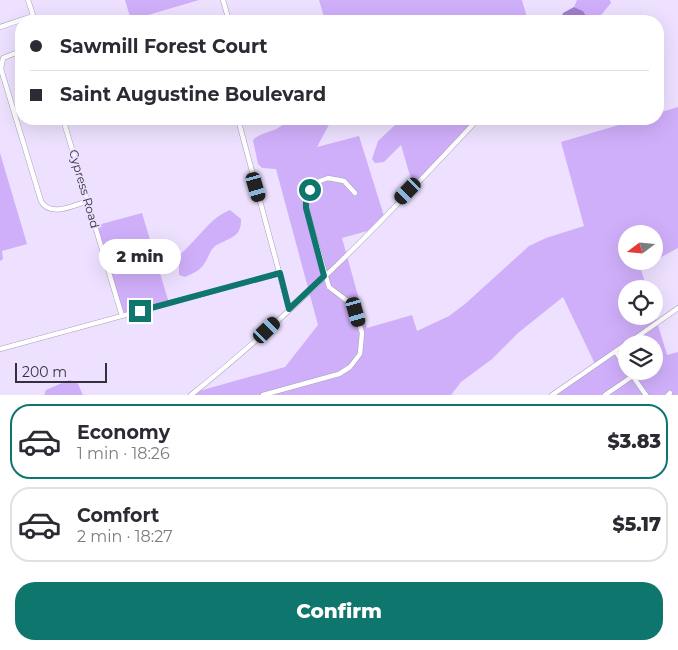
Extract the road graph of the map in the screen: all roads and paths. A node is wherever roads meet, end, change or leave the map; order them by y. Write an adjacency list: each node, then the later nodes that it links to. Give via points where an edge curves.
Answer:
1 (28, 0): 3 (street)
2 (223, 0): 4 (street)
3 (33, 15)
4 (227, 15)
5 (15, 23): 6 (street)
6 (0, 27)
7 (15, 53): 8 (street, via 0,62)
8 (15, 116)
9 (18, 125): 14 (street, via 41,202 46,208 54,210)
10 (65, 125): 14 (street, Cypress Road)
11 (240, 125): 15 (street)
12 (472, 125): 16 (street)
13 (355, 193): 16 (street, via 344,181 328,178 310,190 306,199)
14 (88, 201): 19 (street, Cypress Road)
15 (280, 273): 18 (street); 19 (street)
16 (324, 276): 18 (street); 27 (street, via 332,292 354,306 362,333 360,354 350,367 339,374)
17 (678, 308): 20 (street)
18 (289, 309): 26 (street)
19 (122, 316): 21 (street)
20 (640, 335)
21 (0, 349)
22 (616, 352): 23 (street); 28 (street)
23 (618, 355)
24 (624, 380): 29 (street)
25 (635, 380): 30 (street)
26 (191, 395)
27 (263, 395)
28 (552, 395)
29 (605, 395)
30 (646, 395)

